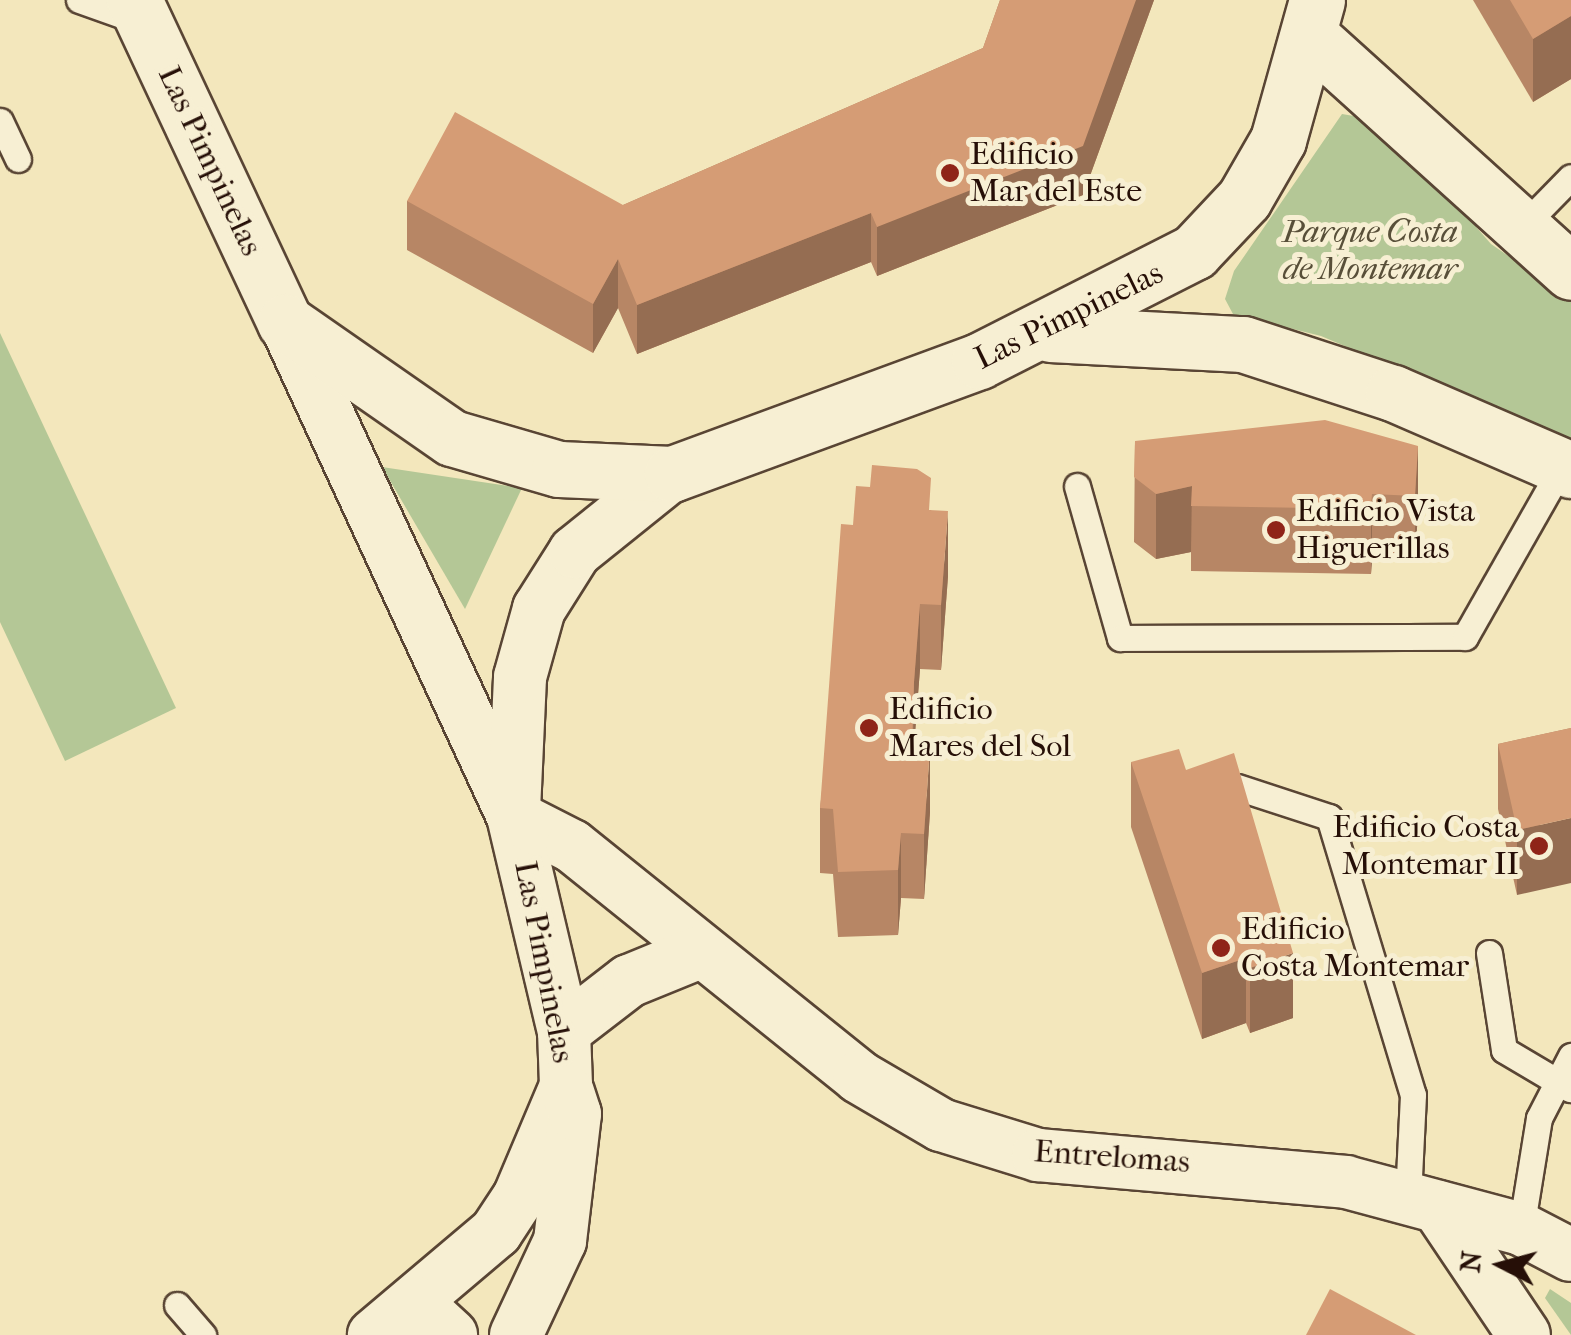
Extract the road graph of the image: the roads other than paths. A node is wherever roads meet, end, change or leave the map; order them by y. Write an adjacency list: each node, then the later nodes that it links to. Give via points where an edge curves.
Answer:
1 (80, 0): 2 (lane)
2 (140, 12): 9 (street, Las Pimpinelas)
3 (1314, 18): 7 (street); 10 (street, Las Pimpinelas, via 1278,140 1244,198 1194,252)
4 (0, 121): 5 (lane)
5 (18, 159)
6 (1571, 177): 7 (lane)
7 (1521, 228): 8 (street)
8 (1571, 272)
9 (285, 322): 12 (street, Las Pimpinelas, via 452,438 559,469); 15 (street, Las Pimpinelas)
10 (1042, 334): 11 (street, via 1243,344 1393,392); 12 (street, Las Pimpinelas)
11 (1566, 468): 13 (lane, via 1465,637 1120,638)
12 (672, 474): 15 (street, Las Pimpinelas, via 575,552 539,609 520,677)
13 (1078, 486)
14 (1181, 798): 22 (lane, via 1237,787 1329,817 1413,1095)
15 (514, 816): 16 (street, Entrelomas, via 572,846); 18 (street, Las Pimpinelas)
16 (700, 952): 18 (street, via 628,982); 22 (street, Entrelomas, via 859,1077 989,1144 1212,1164)
17 (1489, 953): 20 (lane, via 1504,1050)
18 (564, 1030): 21 (street, Las Pimpinelas)
19 (1571, 1056): 20 (lane)
20 (1564, 1085): 23 (lane, via 1540,1118)
21 (566, 1086): 26 (street, Las Pimpinelas, via 496,1232); 29 (street, via 576,1114 560,1242)
22 (1423, 1202): 23 (street, Entrelomas); 30 (street)
23 (1521, 1230): 24 (street, Entrelomas)
24 (1571, 1255)
25 (178, 1306): 27 (lane)
26 (433, 1318): 28 (street, Las Pimpinelas)
27 (203, 1335)
28 (374, 1335)
29 (516, 1335)
30 (1524, 1335)

